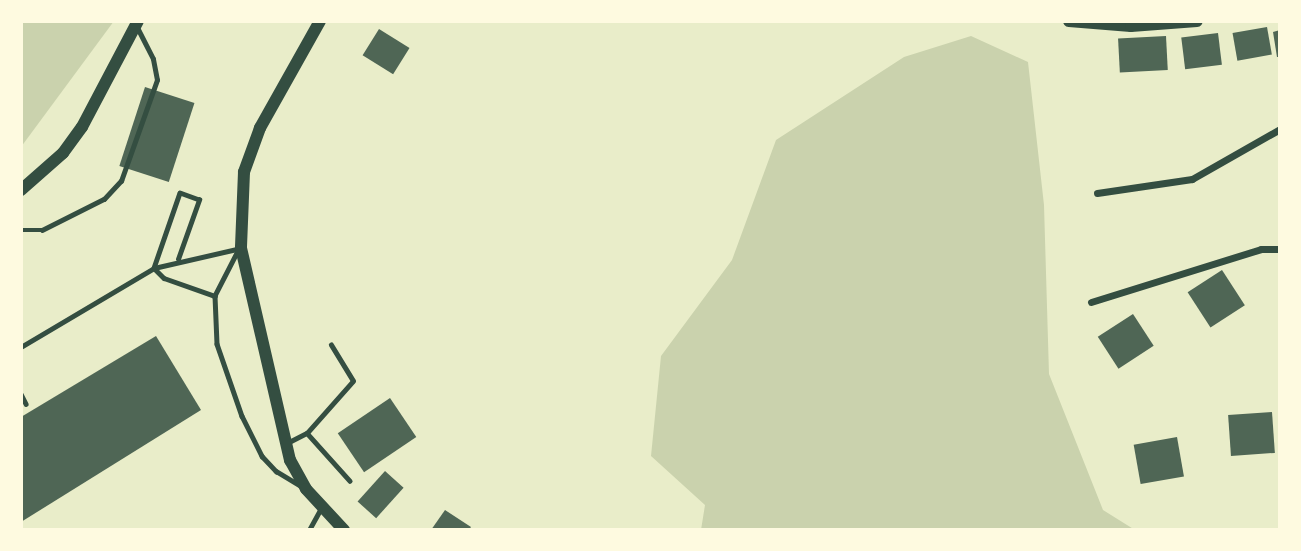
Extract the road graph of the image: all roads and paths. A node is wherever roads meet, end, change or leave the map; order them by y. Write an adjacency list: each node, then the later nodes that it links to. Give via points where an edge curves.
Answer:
1 (320, 21): 10 (main road, via 260,128 244,172)
2 (1069, 21): 4 (main road, via 1131,26)
3 (1196, 21): 4 (main road)
4 (1180, 22)
5 (137, 24): 7 (main road, via 75,136 63,153); 9 (lane, via 157,80 121,181 104,199 42,230)
6 (1280, 129): 8 (street, via 1192,179)
7 (21, 190)
8 (1097, 193)
9 (21, 230)
10 (241, 248): 12 (lane); 14 (lane); 21 (main road)
11 (1280, 249): 15 (street, via 1261,249)
12 (178, 260): 13 (lane); 13 (lane, via 199,200 180,193)
13 (154, 268): 14 (lane, via 163,278); 17 (lane)
14 (215, 296): 23 (lane, via 217,344 242,416 275,471)
15 (1091, 302)
16 (331, 345): 20 (lane, via 353,381)
17 (21, 347)
18 (21, 394): 19 (lane)
19 (26, 404)
20 (307, 433): 21 (lane); 22 (lane)
21 (286, 443): 23 (main road)
22 (350, 481)
23 (306, 489): 24 (main road)
24 (322, 506): 25 (lane); 26 (main road)
25 (309, 530)
26 (344, 530)

